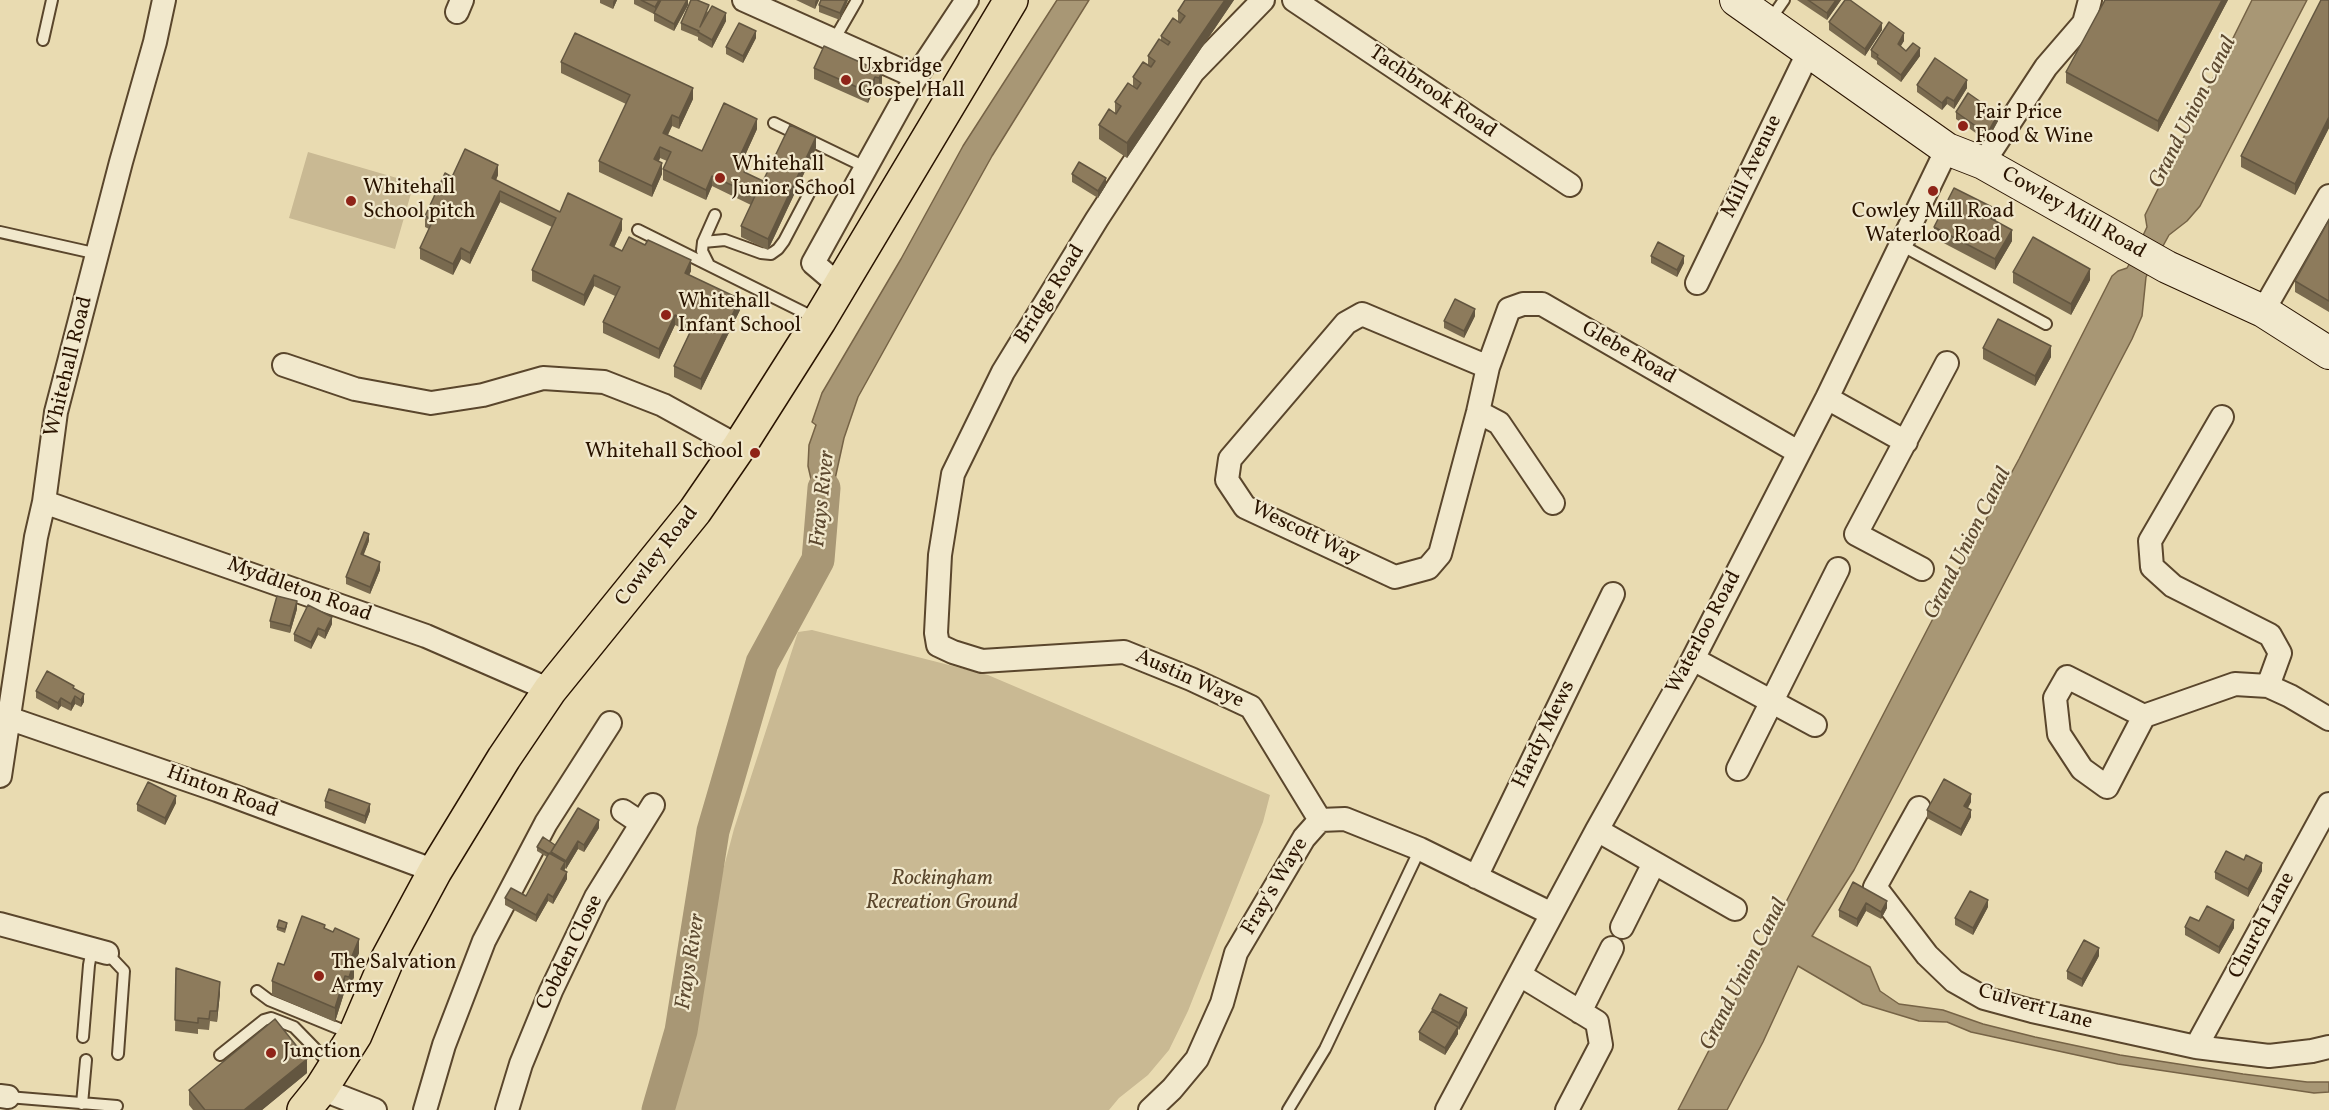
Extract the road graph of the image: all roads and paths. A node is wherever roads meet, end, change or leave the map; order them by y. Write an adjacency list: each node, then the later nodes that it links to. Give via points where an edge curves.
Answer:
1 (52, 0): 12 (lane)
2 (164, 0): 28 (street, Whitehall Road)
3 (744, 0): 13 (street)
4 (857, 0): 13 (lane)
5 (967, 0): 15 (street)
6 (1011, 0): 31 (main road, Cowley Road)
7 (1263, 0): 50 (street, Bridge Road, via 1193,72 1003,372 953,474 940,555)
8 (1294, 0): 20 (street, Tachbrook Road)
9 (1736, 0): 11 (street, Cowley Mill Road)
10 (2090, 0): 18 (street, via 2084,23 2046,67)
11 (1776, 11): 14 (street, Cowley Mill Road)
12 (43, 40)
13 (834, 40): 15 (street)
14 (1809, 51): 17 (street, Cowley Mill Road); 30 (street, Mill Avenue)
15 (916, 77): 19 (street)
16 (774, 123): 19 (lane)
17 (1947, 149): 18 (street, Cowley Mill Road); 27 (street, Waterloo Road)
18 (1983, 163): 32 (street, Cowley Mill Road, via 2167,267)
19 (865, 167): 31 (street, via 813,263)
20 (1570, 185)
21 (813, 186): 26 (lane, via 784,241 771,254 725,240)
22 (2329, 196): 32 (street)
23 (716, 214): 26 (lane)
24 (638, 230): 29 (lane)
25 (0, 232): 28 (lane)
26 (703, 242): 29 (lane, via 702,251)
27 (1900, 244): 34 (lane); 39 (street, Waterloo Road)
28 (98, 254): 45 (street, Whitehall Road, via 56,412)
29 (709, 266): 33 (lane)
30 (1697, 283)
31 (840, 286): 33 (main road, Cowley Road)
32 (2264, 311): 35 (street, Cowley Mill Road)
33 (819, 321): 43 (main road, Cowley Road)
34 (2046, 324)
35 (2329, 353)
36 (1947, 363): 42 (street)
37 (284, 365): 43 (street, via 355,389 431,403 483,395 543,378 604,382 663,405)
38 (1488, 368): 40 (street, Wescott Way); 40 (street, Wescott Way, via 1362,314 1346,323 1230,459 1227,480 1245,507 1395,577 1428,568 1440,554); 44 (street, Glebe Road, via 1509,309 1542,304)
39 (1827, 398): 42 (street); 44 (street, Waterloo Road)
40 (1478, 412): 46 (street, via 1499,423)
41 (2222, 417): 52 (street, via 2150,541 2152,567 2173,586 2270,635 2280,653)
42 (1905, 442): 47 (street, via 1856,534)
43 (739, 447): 53 (main road, Cowley Road, via 695,511)
44 (1798, 452): 51 (street, Waterloo Road)
45 (44, 502): 53 (street, Myddleton Road, via 426,636); 56 (street, Whitehall Road)
46 (1552, 502)
47 (1922, 568)
48 (1838, 569): 54 (street)
49 (1614, 594): 70 (street, Hardy Mews)
50 (936, 633): 65 (street, Austin Waye, via 938,645 982,661 1124,652 1251,707)
51 (1693, 659): 54 (street); 66 (street, Waterloo Road)
52 (2268, 686): 55 (street, via 2235,684); 57 (street)
53 (550, 690): 69 (main road, Cowley Road)
54 (1772, 701): 59 (street); 60 (street)
55 (2144, 716): 55 (street, via 2107,787 2082,769 2059,734 2055,698 2067,677)
56 (8, 718): 61 (street, Whitehall Road); 69 (street, Hinton Road)
57 (2329, 719)
58 (610, 723): 92 (street, via 546,824 484,941 444,1045)
59 (1815, 725)
60 (1738, 769)
61 (0, 776)
62 (2329, 804): 82 (street, Church Lane)
63 (1919, 808): 82 (street, Culvert Lane, via 1875,887 1927,955 1954,981 1984,998)
64 (622, 811): 93 (street, Cobden Close, via 647,814 597,897 551,991)
65 (1320, 820): 67 (street, Fray's Waye, via 1345,819); 94 (street, Fray's Waye, via 1304,838 1236,953 1222,1003 1197,1059)
66 (1596, 830): 68 (street); 72 (street, Waterloo Road)
67 (1420, 849): 70 (street, Fray's Waye); 95 (lane, via 1325,1049)
68 (1654, 863): 71 (street); 74 (street)
69 (435, 871): 80 (main road, Cowley Road, via 387,960)
70 (1476, 877): 72 (street, Fray's Waye)
71 (1735, 909)
72 (1552, 914): 77 (street, Waterloo Road)
73 (0, 924): 76 (street)
74 (1622, 927)
75 (1612, 948): 79 (street)
76 (99, 951): 81 (lane, via 88,965); 84 (lane, via 124,971)
77 (1520, 975): 79 (street); 96 (street, Waterloo Road)
78 (257, 991): 80 (lane, via 269,1000)
79 (1580, 1012): 97 (street, via 1597,1022 1601,1045)
80 (355, 1035): 87 (main road, Cowley Road)
81 (84, 1037)
82 (2196, 1047): 83 (street, Culvert Lane, via 2269,1056)
83 (2329, 1047)
84 (118, 1054)
85 (220, 1055): 87 (lane, via 264,1020 272,1018 294,1028)
86 (86, 1060): 89 (lane)
87 (320, 1089): 91 (street)
88 (4, 1096): 89 (lane)
89 (82, 1104): 90 (lane)
90 (117, 1106)
91 (375, 1110)
92 (425, 1110)
93 (507, 1110)
94 (1150, 1110)
95 (1288, 1110)
96 (1447, 1110)
97 (1567, 1110)

